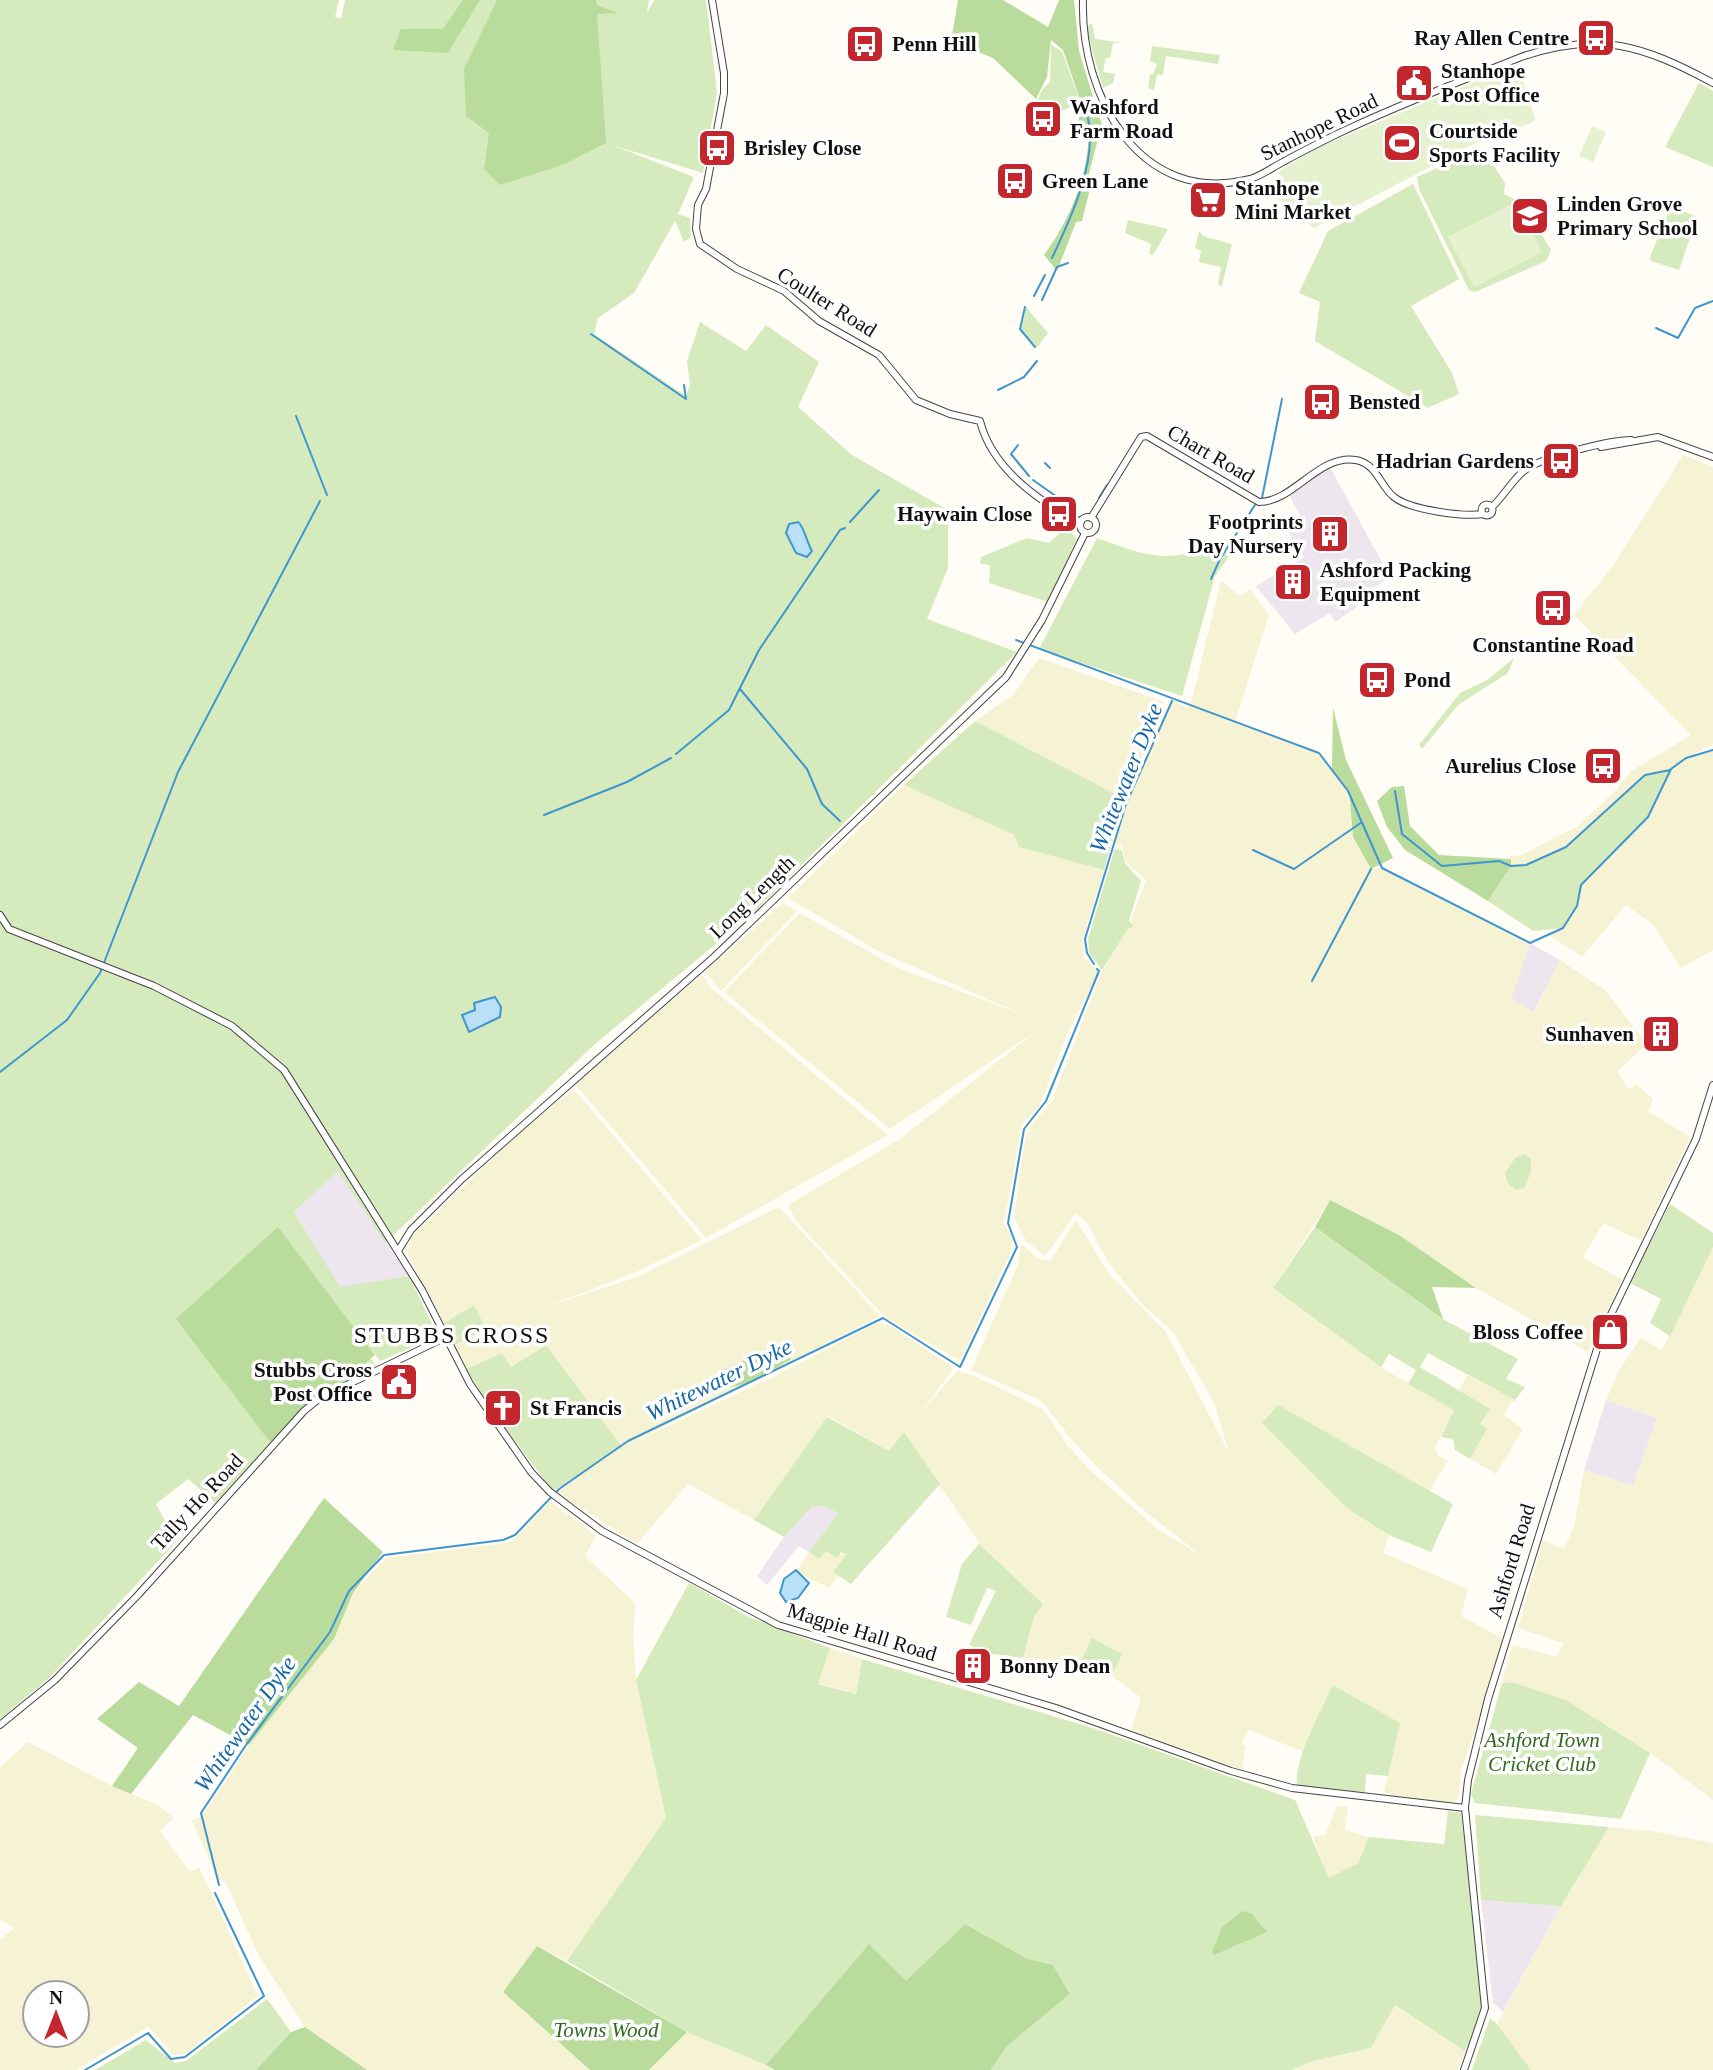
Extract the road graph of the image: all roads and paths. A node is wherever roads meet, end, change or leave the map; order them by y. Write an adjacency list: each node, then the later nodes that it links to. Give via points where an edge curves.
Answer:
1 (712, 0): 6 (street, Coulter Road, via 724,93 706,189 698,205 696,229 701,246 737,270 784,291 819,321 879,355 916,400 979,421 987,443 1015,479)
2 (1083, 0): 3 (street, Stanhope Road, via 1084,38 1114,124 1150,163 1199,183 1250,179 1359,124 1532,53 1566,46 1638,48)
3 (1713, 83)
4 (1713, 457): 5 (street, Chart Road, via 1666,439 1596,447 1538,462 1492,507 1491,515 1463,515 1403,503 1391,495 1370,466 1353,460 1328,466 1263,502 1147,436 1141,437)
5 (1091, 518): 6 (street); 7 (street, Long Length, via 1096,528)
6 (1081, 522): 7 (street)
7 (1085, 533): 11 (street, Long Length, via 1042,620 1006,677 714,957 462,1179 411,1230)
8 (0, 915): 11 (street, Magpie Hall Road, via 9,929 153,986 232,1026 284,1070)
9 (1713, 1085): 10 (street, Ashford Road)
10 (1712, 1099): 14 (street, Ashford Road, via 1602,1333 1488,1699)
11 (398, 1251): 12 (street, Magpie Hall Road)
12 (444, 1338): 13 (street, Tally Ho Road, via 320,1398 304,1411 138,1595 55,1680); 14 (street, Magpie Hall Road, via 531,1472 553,1494 602,1531 778,1625 1056,1708 1292,1788)
13 (0, 1724)
14 (1465, 1808): 15 (street, Ashford Road, via 1485,2008)
15 (1464, 2070)

